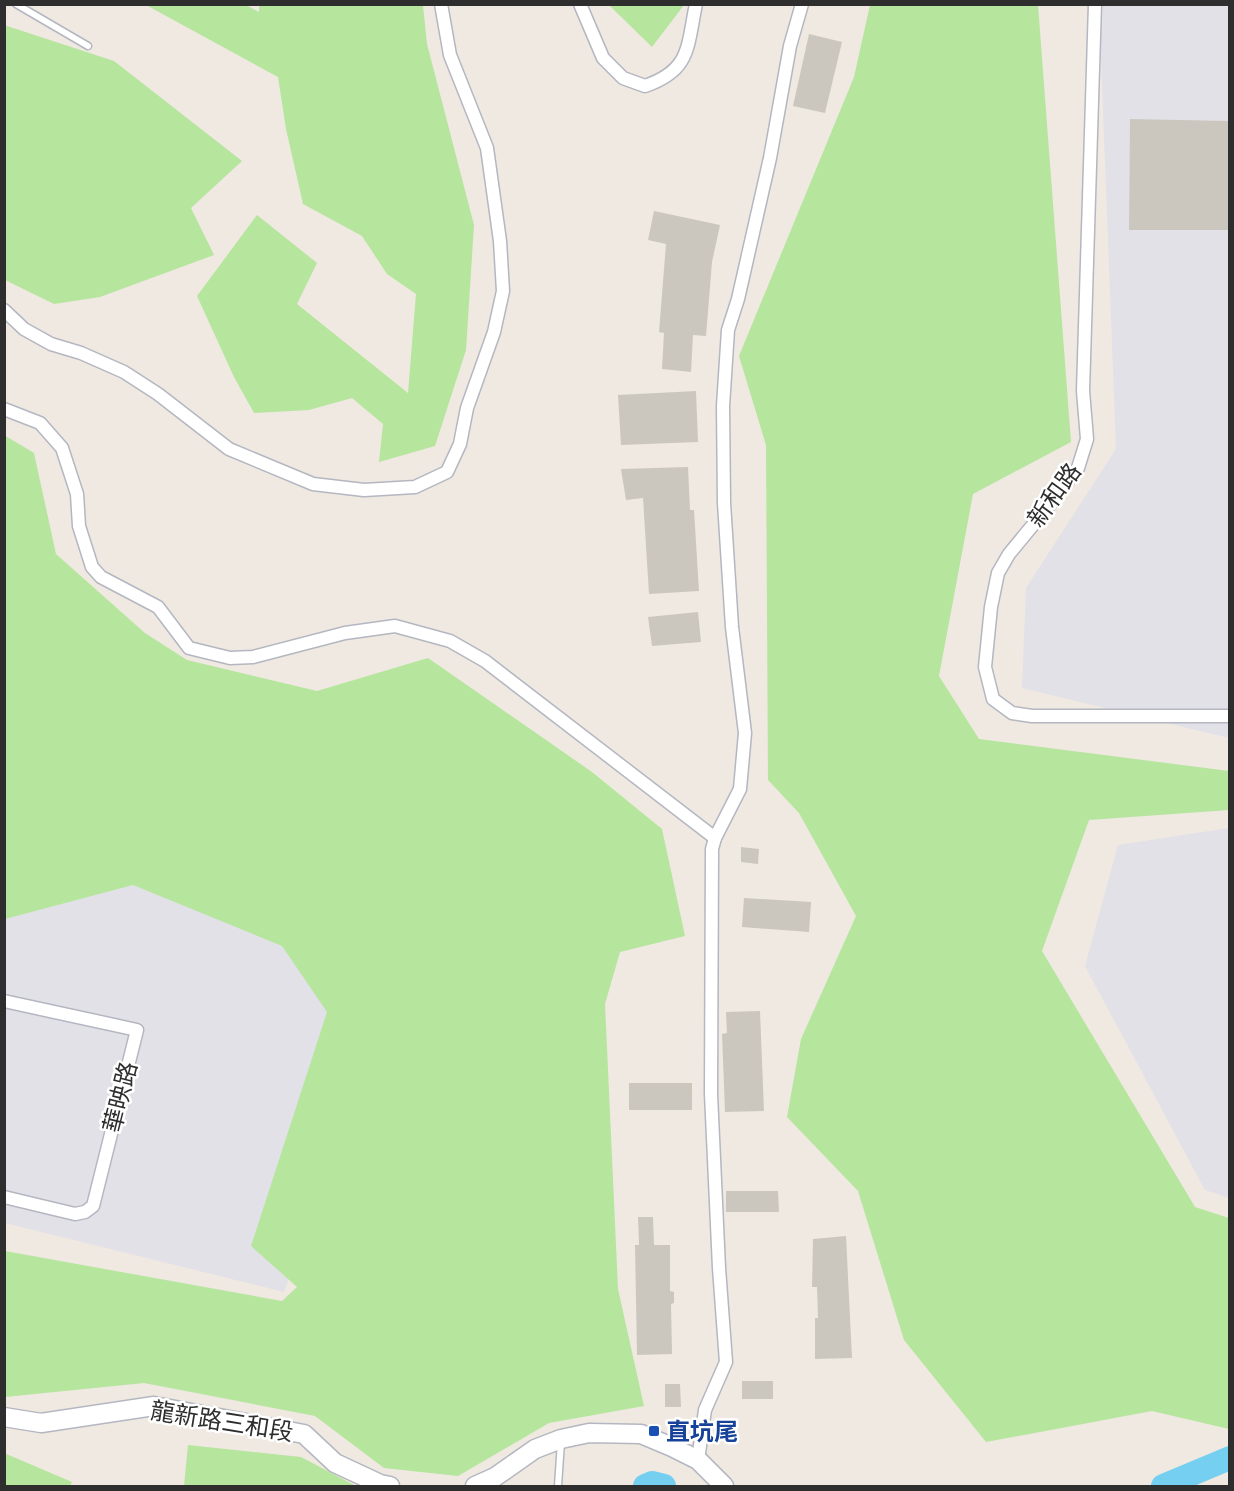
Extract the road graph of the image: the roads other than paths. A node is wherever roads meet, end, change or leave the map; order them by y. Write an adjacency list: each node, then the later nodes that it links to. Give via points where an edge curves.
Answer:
1 (16, 4): 7 (lane)
2 (441, 4): 8 (street, via 450,55 487,148 503,291 494,332 467,408 460,444 447,472 415,487 364,490 314,484 229,449 124,372 51,344)
3 (580, 4): 4 (street, via 603,58 623,78 645,87 676,69 687,53)
4 (696, 4)
5 (802, 4): 11 (street, via 728,330 723,406 724,503 732,627 745,734 740,789)
6 (1095, 4): 10 (street, 新和路, via 1083,391 1087,439 1078,468 998,573 985,667 993,699 1012,713)
7 (88, 46)
8 (4, 310)
9 (4, 409): 11 (street, via 40,423 62,448 77,494 79,526 92,567 101,577 158,607 189,648 230,658 253,657 345,633 395,626 450,641 485,660)
10 (1230, 716)
11 (715, 838): 16 (street, via 711,868 711,1094 726,1362 705,1410)
12 (4, 1001): 13 (street, 華映路, via 137,1030 93,1206 75,1214)
13 (4, 1197)
14 (4, 1417): 18 (street, 龍新路三和段, via 41,1423 154,1406 304,1434 335,1463)
15 (561, 1438): 16 (street, via 589,1433 641,1434); 17 (lane); 19 (street, via 535,1449 495,1478)
16 (698, 1460): 20 (street)
17 (558, 1485)
18 (390, 1486)
19 (475, 1486)
20 (724, 1486)

